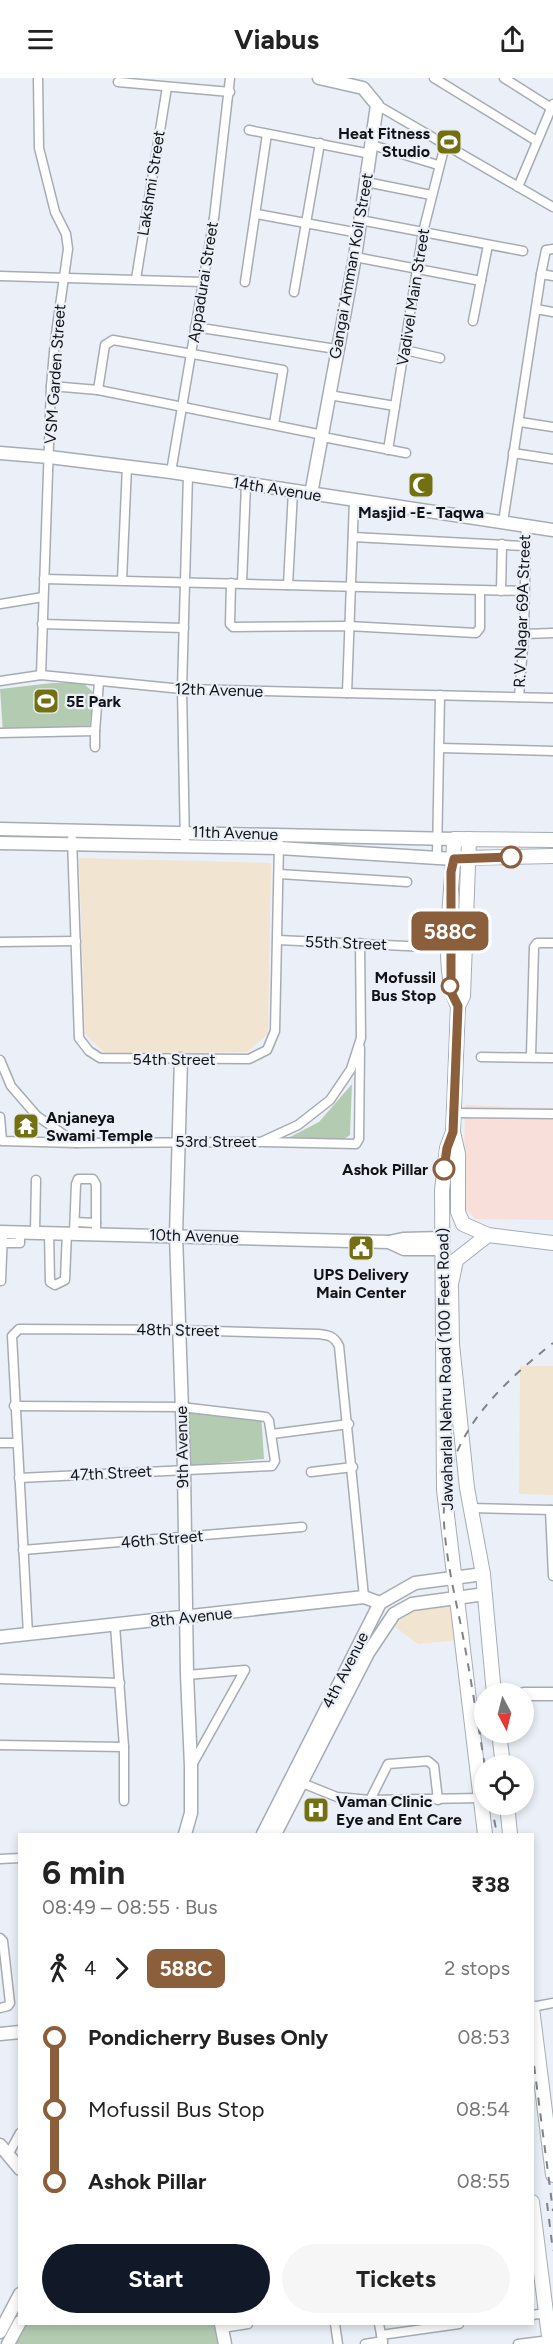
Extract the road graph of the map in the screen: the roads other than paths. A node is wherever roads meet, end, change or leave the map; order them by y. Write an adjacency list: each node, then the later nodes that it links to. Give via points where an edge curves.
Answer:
1 (38, 78): 35 (street, VSM Garden Street, via 39,148 55,212 66,234)
2 (230, 78): 9 (street, Appadurai Street)
3 (319, 78): 6 (street)
4 (434, 78): 14 (street)
5 (504, 78): 11 (street)
6 (342, 80): 10 (street, via 363,87)
7 (118, 82): 8 (street)
8 (167, 87): 9 (street); 36 (street, Lakshmi Street)
9 (230, 92): 38 (street, Appadurai Street)
10 (377, 105): 16 (street); 17 (street, Gangai Amman Koil Street)
11 (552, 107): 14 (street)
12 (249, 130): 13 (street)
13 (267, 134): 15 (street); 23 (street)
14 (535, 140): 20 (street)
15 (320, 143): 17 (street); 24 (street)
16 (445, 145): 18 (street, Vadivel Main Street); 20 (street)
17 (371, 150): 18 (street); 19 (street, Gangai Amman Koil Street)
18 (438, 165): 21 (street, Vadivel Main Street)
19 (366, 182): 21 (street); 25 (street, Gangai Amman Koil Street)
20 (518, 187): 22 (street)
21 (431, 195): 26 (street, Vadivel Main Street)
22 (553, 207)
23 (257, 213): 24 (street); 39 (street)
24 (307, 224): 25 (street); 40 (street)
25 (359, 226): 26 (street); 30 (street, Gangai Amman Koil Street)
26 (423, 232): 27 (street); 31 (street, Vadivel Main Street)
27 (488, 245): 29 (street); 37 (street)
28 (553, 249): 32 (street, via 546,250)
29 (523, 251)
30 (355, 257): 31 (street); 45 (street, Gangai Amman Koil Street)
31 (417, 269): 37 (street); 46 (street, Vadivel Main Street)
32 (541, 274): 34 (street); 41 (street)
33 (0, 276): 35 (street)
34 (553, 276)
35 (64, 277): 36 (street); 49 (street, VSM Garden Street)
36 (136, 279): 38 (street)
37 (481, 281): 43 (street)
38 (203, 282): 44 (street, Appadurai Street)
39 (245, 282)
40 (294, 292)
41 (536, 309): 42 (street); 54 (street)
42 (553, 312)
43 (474, 321)
44 (195, 327): 45 (street); 47 (street, Appadurai Street)
45 (336, 349): 51 (street, Gangai Amman Koil Street)
46 (405, 350): 48 (street); 52 (street, Vadivel Main Street)
47 (191, 353): 50 (street, via 108,341); 53 (street, Appadurai Street); 55 (street, via 283,370)
48 (440, 358)
49 (51, 386): 50 (street); 62 (street, VSM Garden Street)
50 (98, 390): 53 (street)
51 (329, 395): 52 (street); 57 (street, Gangai Amman Koil Street)
52 (395, 406): 58 (street, Vadivel Main Street)
53 (183, 407): 55 (street); 65 (street, Appadurai Street)
54 (520, 422): 56 (street); 61 (street)
55 (274, 424): 57 (street)
56 (553, 427)
57 (323, 436): 58 (street); 69 (street, Gangai Amman Koil Street)
58 (388, 450): 60 (street)
59 (0, 453): 62 (street, 14th Avenue)
60 (406, 453)
61 (513, 453): 63 (street); 71 (street)
62 (49, 457): 64 (street, 14th Avenue); 77 (street, VSM Garden Street)
63 (553, 459)
64 (127, 466): 65 (street, 14th Avenue); 78 (street)
65 (171, 472): 66 (street, 14th Avenue)
66 (188, 475): 67 (street, 14th Avenue); 79 (street)
67 (246, 484): 68 (street, 14th Avenue); 81 (street)
68 (293, 491): 69 (street, 14th Avenue); 82 (street)
69 (311, 494): 70 (street, 14th Avenue)
70 (354, 501): 71 (street, 14th Avenue); 74 (street)
71 (503, 522): 72 (street, 14th Avenue)
72 (526, 525): 73 (street, 14th Avenue); 76 (street, R.V Nagar 69A Street)
73 (553, 530)
74 (353, 537): 75 (street); 83 (street)
75 (502, 544): 76 (street); 85 (street)
76 (524, 546): 86 (street, R.V Nagar 69A Street)
77 (44, 579): 78 (street); 87 (street, VSM Garden Street)
78 (122, 580): 79 (street)
79 (185, 581): 80 (street); 91 (street)
80 (231, 583): 81 (street); 90 (street, via 231,627)
81 (242, 583): 82 (street)
82 (288, 585): 83 (street)
83 (348, 586): 84 (street); 90 (street)
84 (480, 591): 85 (street); 90 (street, via 477,632)
85 (501, 591): 86 (street)
86 (524, 591): 92 (street, R.V Nagar 69A Street)
87 (43, 597): 88 (street); 89 (street, VSM Garden Street)
88 (0, 604)
89 (42, 624): 91 (street); 94 (street, VSM Garden Street)
90 (348, 626): 98 (street)
91 (184, 628): 97 (street)
92 (524, 633): 93 (street); 100 (street, R.V Nagar 69A Street)
93 (553, 633)
94 (41, 675): 95 (street, 12th Avenue); 96 (street, 12th Avenue)
95 (0, 681)
96 (99, 682): 97 (street, 12th Avenue); 102 (street)
97 (182, 689): 98 (street, 12th Avenue); 109 (street)
98 (346, 693): 99 (street, 12th Avenue)
99 (440, 695): 100 (street, 12th Avenue); 105 (street)
100 (519, 697): 101 (street, 12th Avenue)
101 (553, 698)
102 (95, 731): 103 (street); 104 (street)
103 (0, 733)
104 (95, 747)
105 (440, 748): 106 (street); 111 (street)
106 (553, 751)
107 (0, 829): 108 (street, 11th Avenue)
108 (72, 830): 109 (street, 11th Avenue); 116 (street, 54th Street)
109 (184, 832): 110 (street, 11th Avenue); 117 (street)
110 (279, 835): 111 (street, 11th Avenue); 118 (street, 54th Street)
111 (437, 838): 112 (street, 11th Avenue); 121 (street)
112 (454, 839): 113 (main road, 11th Avenue); 121 (main road)
113 (469, 839): 114 (main road, 11th Avenue); 120 (main road)
114 (553, 840)
115 (0, 843): 116 (street, 11th Avenue)
116 (73, 844): 117 (street, 11th Avenue); 125 (street, 54th Street)
117 (184, 846): 118 (street, 11th Avenue)
118 (279, 848): 121 (street, 11th Avenue); 122 (street, 54th Street)
119 (553, 856): 120 (main road)
120 (469, 858): 121 (main road); 130 (main road, via 463,996)
121 (446, 862): 129 (main road)
122 (279, 874): 123 (street); 124 (street, 54th Street)
123 (407, 882)
124 (278, 940): 127 (street, 55th Street); 135 (street, 54th Street, via 275,1031 267,1050 249,1059)
125 (76, 941): 126 (street); 135 (street, 54th Street, via 79,1038 89,1051 100,1058)
126 (0, 942)
127 (360, 943): 129 (street, 55th Street); 131 (street, 53rd Street)
128 (553, 943): 132 (street, via 537,943 534,947)
129 (449, 948): 130 (main road, via 451,992)
130 (458, 1006): 137 (main road)
131 (360, 1038): 143 (street, 53rd Street, via 351,1069 330,1100 298,1125); 143 (street, via 356,1144)
132 (531, 1056): 133 (street); 134 (street)
133 (481, 1057)
134 (553, 1058)
135 (181, 1059): 142 (street, 9th Avenue)
136 (0, 1060): 144 (street, via 11,1086 38,1116)
137 (453, 1113): 138 (street); 140 (main road)
138 (553, 1114)
139 (0, 1117): 141 (street)
140 (453, 1132): 152 (main road, via 458,1154 458,1212 463,1224); 154 (main road, Jawaharlal Nehru Road (100 Feet Road), via 442,1190)
141 (1, 1141): 144 (street, 53rd Street)
142 (180, 1141): 143 (street, 53rd Street); 144 (street, 53rd Street); 151 (street, 9th Avenue)
143 (261, 1142)
144 (76, 1143)
145 (36, 1180): 148 (street)
146 (96, 1228): 147 (street, 10th Avenue); 147 (street, via 96,1184 87,1178 78,1179 76,1184); 151 (street, 10th Avenue)
147 (72, 1229): 149 (street, 10th Avenue); 149 (street, via 65,1280 55,1285 48,1275)
148 (35, 1232): 149 (street, 10th Avenue); 150 (street, 10th Avenue)
149 (49, 1232)
150 (2, 1235): 155 (street)
151 (176, 1235): 154 (street, 10th Avenue, via 389,1242 404,1249); 156 (street, 9th Avenue)
152 (488, 1235): 153 (main road); 167 (main road, Jawaharlal Nehru Road (100 Feet Road), via 456,1260 451,1284 452,1344)
153 (553, 1243)
154 (441, 1244): 174 (main road, Jawaharlal Nehru Road (100 Feet Road), via 444,1490)
155 (1, 1281)
156 (179, 1330): 157 (street, 48th Street, via 19,1329 12,1336); 158 (street, 9th Avenue); 159 (street, 48th Street, via 330,1335 339,1346)
157 (14, 1406): 158 (street); 162 (street)
158 (181, 1407): 160 (street, via 266,1417); 164 (street, 9th Avenue)
159 (349, 1424): 160 (street); 163 (street)
160 (272, 1434): 164 (street, 47th Street, via 274,1464)
161 (0, 1443): 162 (street)
162 (16, 1443): 166 (street)
163 (353, 1467): 165 (street); 176 (street)
164 (184, 1469): 166 (street, 47th Street); 170 (street, 9th Avenue)
165 (311, 1472)
166 (19, 1478): 171 (street)
167 (471, 1508): 168 (street); 172 (main road, Jawaharlal Nehru Road (100 Feet Road))
168 (552, 1510): 173 (street)
169 (302, 1527): 170 (street, 46th Street)
170 (183, 1538): 171 (street, 46th Street); 179 (street, 9th Avenue)
171 (23, 1550): 181 (street)
172 (483, 1574): 174 (street); 175 (main road, Jawaharlal Nehru Road (100 Feet Road))
173 (553, 1575)
174 (456, 1579): 177 (main road, Jawaharlal Nehru Road (100 Feet Road)); 178 (street, via 415,1583)
175 (484, 1594): 177 (street); 186 (main road, Jawaharlal Nehru Road (100 Feet Road))
176 (364, 1597): 178 (street, 8th Avenue); 179 (street, 8th Avenue)
177 (458, 1597): 191 (main road, Jawaharlal Nehru Road (100 Feet Road)); 193 (street, via 412,1604 394,1614 368,1653)
178 (380, 1603): 201 (street, 4th Avenue)
179 (185, 1617): 180 (street, 8th Avenue); 183 (street, 9th Avenue)
180 (115, 1626): 181 (street, 8th Avenue); 185 (street)
181 (28, 1634): 182 (street, 8th Avenue)
182 (0, 1637)
183 (187, 1675): 192 (street, 9th Avenue); 192 (street, via 245,1670)
184 (0, 1679): 185 (street)
185 (120, 1683): 190 (street)
186 (493, 1683)
187 (534, 1694): 188 (street)
188 (553, 1694)
189 (0, 1745): 190 (street)
190 (124, 1747): 197 (street)
191 (475, 1755)
192 (192, 1766): 200 (street, 9th Avenue, via 191,1813)
193 (302, 1783): 195 (street, via 336,1797); 202 (street)
194 (474, 1798): 196 (street)
195 (370, 1800): 196 (street); 196 (street, via 388,1764 428,1761 434,1766)
196 (438, 1800)
197 (124, 1801)
198 (482, 1815): 203 (main road, Jawaharlal Nehru Road (100 Feet Road))
199 (508, 1815): 204 (main road)
200 (185, 1833)
201 (264, 1833)
202 (276, 1833)
203 (485, 1833)
204 (510, 1833)
205 (18, 1858): 206 (street)
206 (0, 1859)
207 (0, 1938): 209 (street, via 10,2003)
208 (553, 2003): 210 (street)
209 (0, 2008)
210 (534, 2008)
211 (534, 2024): 217 (main road)
212 (18, 2032): 213 (street)
213 (0, 2034)
214 (18, 2135): 215 (street)
215 (4, 2150): 216 (street)
216 (18, 2167)
217 (553, 2175)
218 (534, 2217): 220 (main road)
219 (18, 2298): 228 (street)
220 (547, 2313): 221 (street); 230 (main road)
221 (534, 2314)
222 (18, 2325): 231 (street)
223 (335, 2325): 233 (street)
224 (379, 2325): 229 (street)
225 (442, 2325): 227 (street)
226 (222, 2326): 232 (street)
227 (425, 2326): 229 (street)
228 (0, 2332)
229 (382, 2340): 234 (street)
230 (550, 2342): 235 (street)
231 (8, 2344)
232 (225, 2344)
233 (338, 2344)
234 (365, 2344)
235 (518, 2344)

